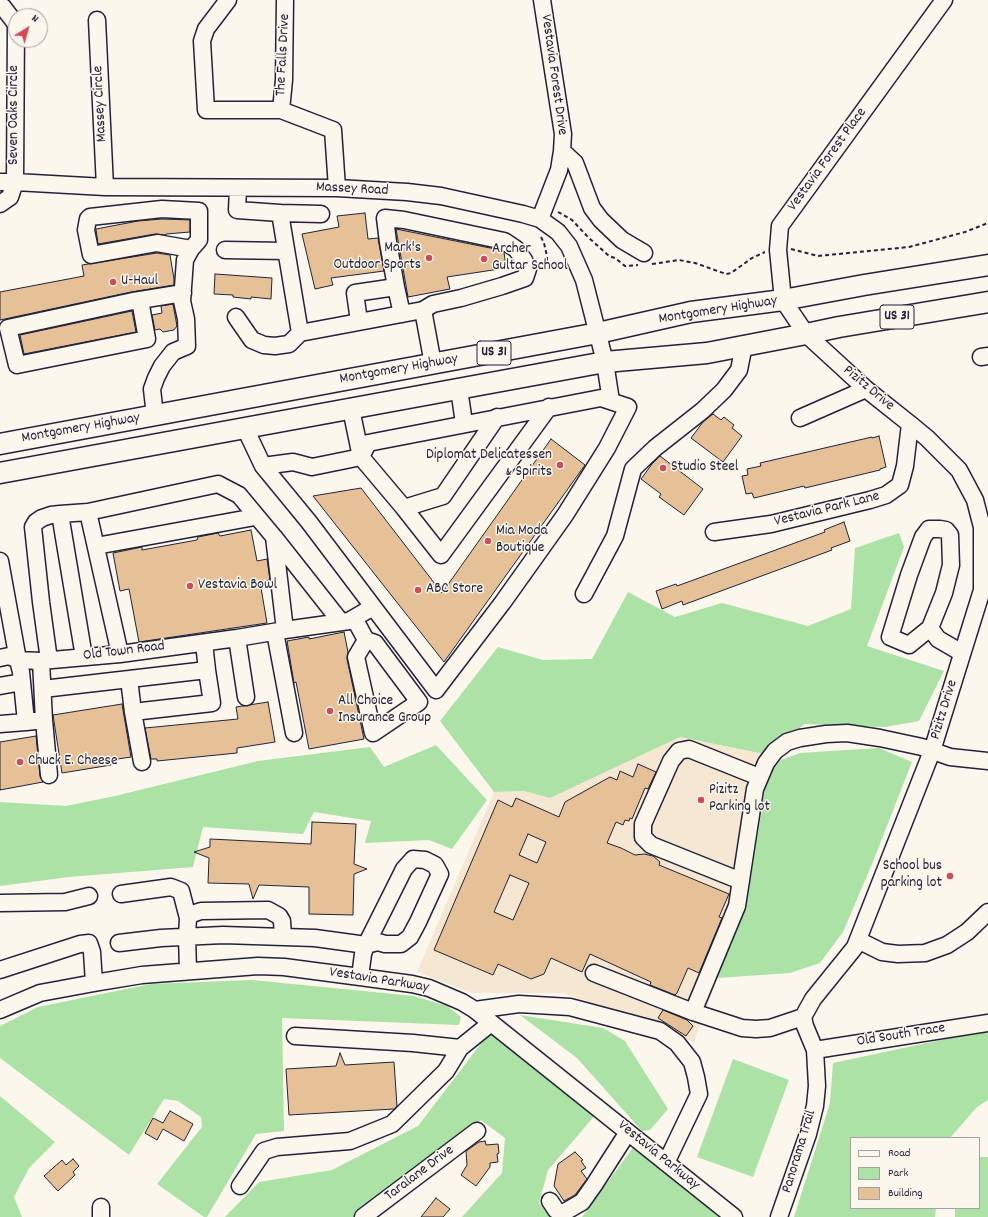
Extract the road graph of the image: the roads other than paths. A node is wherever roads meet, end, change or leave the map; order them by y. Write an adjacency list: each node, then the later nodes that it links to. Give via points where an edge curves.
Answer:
1 (228, 0): 7 (street, The Falls Drive, via 206,29 202,41 206,110)
2 (285, 0): 7 (street, The Falls Drive)
3 (542, 0): 8 (street, Vestavia Forest Drive, via 563,134)
4 (944, 0): 25 (street, Vestavia Forest Place, via 780,226 778,250)
5 (0, 7): 9 (street, Seven Oaks Circle, via 16,24)
6 (97, 20): 10 (street, Massey Circle)
7 (281, 110): 12 (street, The Falls Drive, via 334,130)
8 (562, 151): 16 (street, Vestavia Forest Drive, via 559,170); 20 (street, via 575,163 592,208 601,220 622,240)
9 (7, 182): 10 (street, Massey Road); 13 (street, via 10,197)
10 (105, 187): 11 (street, Massey Road)
11 (238, 188): 12 (street, Massey Road); 14 (street, via 237,210)
12 (337, 188): 16 (street, Massey Road, via 441,196)
13 (0, 204)
14 (280, 213): 15 (street); 19 (street)
15 (321, 214)
16 (540, 219): 32 (street, Massey Road, via 558,232 569,246 584,280)
17 (191, 249): 17 (street, via 157,243 91,255 86,230 88,219 162,209 199,211 199,240); 23 (street, via 185,260)
18 (225, 250): 19 (street)
19 (286, 251): 31 (street)
20 (644, 253)
21 (988, 265): 25 (main road, Montgomery Highway / US 31)
22 (396, 287): 27 (street, via 385,218 504,241 516,249 528,269 525,278 433,304); 28 (street); 30 (street, via 356,293)
23 (183, 293): 24 (street); 42 (street, via 187,346 172,352 156,378 152,389)
24 (140, 300): 24 (street, via 8,328 17,365 147,340)
25 (783, 300): 32 (main road, Montgomery Highway / US 31, via 691,312); 33 (street, Vestavia Forest Place)
26 (988, 302): 33 (main road, Montgomery Highway / US 31, via 839,326)
27 (423, 310): 28 (street); 36 (street)
28 (402, 314): 30 (street)
29 (236, 317): 31 (street, via 252,340 264,345 289,344)
30 (359, 321): 31 (street)
31 (300, 333)
32 (598, 333): 35 (street, Massey Road); 36 (main road, Montgomery Highway / US 31)
33 (806, 334): 34 (main road, Montgomery Highway / US 31); 37 (street, Pizitz Drive)
34 (744, 345): 35 (main road, Montgomery Highway / US 31, via 707,353); 62 (street, via 739,370 724,390 633,469 615,536)
35 (605, 362): 38 (main road, Montgomery Highway / US 31); 39 (street, Massey Road)
36 (432, 364): 42 (main road, Montgomery Highway / US 31)
37 (866, 389): 44 (street); 46 (street, Pizitz Drive)
38 (459, 390): 41 (main road, Montgomery Highway / US 31); 45 (street)
39 (612, 401): 40 (street, via 601,398); 63 (street, via 628,407 607,448 565,515 436,690)
40 (549, 408): 43 (street); 53 (street, via 440,555)
41 (351, 409): 47 (main road, Montgomery Highway / US 31); 49 (street)
42 (155, 416): 48 (main road, Montgomery Highway / US 31)
43 (497, 417): 45 (street); 53 (street, via 443,496)
44 (800, 418)
45 (464, 424): 49 (street, via 368,443)
46 (910, 424): 52 (street, Pizitz Drive, via 959,470); 57 (street, Vestavia Park Lane, via 900,485 886,495 771,524)
47 (245, 428): 50 (street); 51 (main road, Montgomery Highway / US 31)
48 (0, 444)
49 (361, 457): 50 (street, via 312,468 293,462); 53 (street)
50 (263, 466): 63 (street)
51 (0, 473)
52 (982, 504): 61 (street, Pizitz Drive)
53 (404, 508)
54 (88, 512): 55 (street); 56 (street, via 218,484 239,495); 59 (street)
55 (60, 514): 72 (street); 75 (street, via 42,518 33,527)
56 (255, 517): 58 (street); 59 (street)
57 (714, 532)
58 (274, 538): 64 (street); 66 (street)
59 (96, 546): 71 (street)
60 (0, 561): 74 (street)
61 (984, 572): 70 (street, Pizitz Drive, via 982,590)
62 (584, 594)
63 (373, 607): 64 (street)
64 (347, 620): 66 (street, Old Town Road); 68 (street)
65 (930, 628): 65 (street, via 944,593 951,565 950,535 946,530 940,529 929,529 923,537 890,637 909,645); 70 (street, via 938,639)
66 (280, 631): 67 (street, Old Town Road); 86 (street)
67 (243, 638): 69 (street, Old Town Road); 81 (street)
68 (366, 640): 68 (street, via 356,657 373,733 419,702 375,642)
69 (204, 643): 71 (street, Old Town Road); 76 (street)
70 (962, 653): 87 (street, Pizitz Drive)
71 (120, 654): 72 (street, Old Town Road)
72 (84, 657): 75 (street, Old Town Road)
73 (0, 658): 74 (street, Old Town Road, via 9,656)
74 (18, 660): 75 (street, Old Town Road); 78 (street)
75 (45, 661): 80 (street)
76 (208, 670): 77 (street); 82 (street, via 212,703)
77 (129, 679): 80 (street); 82 (street)
78 (22, 682): 79 (street); 84 (street)
79 (0, 686)
80 (42, 689): 83 (street)
81 (246, 696)
82 (133, 712): 89 (street)
83 (44, 720): 84 (street); 90 (street)
84 (26, 722): 85 (street)
85 (0, 724)
86 (294, 733)
87 (932, 751): 88 (street, via 950,757); 91 (street, via 880,738 847,733 826,734 787,742 775,751); 100 (street, Pizitz Drive)
88 (988, 761)
89 (142, 762)
90 (49, 775)
91 (759, 777): 92 (street); 92 (street, via 689,749 679,751 671,761 643,824 643,837 651,846)
92 (741, 881): 110 (street, via 737,906)
93 (121, 894): 97 (street, via 171,887 181,891)
94 (89, 896): 95 (street, via 65,902)
95 (0, 903)
96 (988, 912): 100 (street, via 967,932 947,945 926,953 882,952)
97 (188, 918): 98 (street); 99 (street, via 201,911 268,910 279,916 282,921)
98 (187, 936): 99 (street); 101 (street); 104 (street)
99 (282, 937): 102 (street, via 315,938)
100 (858, 940): 111 (street, Pizitz Drive, via 813,999)
101 (119, 943)
102 (366, 945): 102 (street, via 378,942 401,944 410,937 440,874 435,865 413,858 404,869); 106 (street)
103 (0, 970): 107 (street, via 89,943)
104 (188, 971): 106 (street, Vestavia Parkway, via 258,966); 107 (street, Vestavia Parkway)
105 (594, 972): 110 (street)
106 (360, 977): 109 (street, Vestavia Parkway, via 429,988)
107 (94, 983): 108 (street, Vestavia Parkway, via 40,993)
108 (0, 1010)
109 (475, 1010): 112 (street, Vestavia Parkway); 119 (street, via 519,1004 570,1007 660,1031 677,1043 692,1062 698,1094)
110 (694, 1012): 111 (street, via 742,1028 756,1029 770,1028)
111 (803, 1017): 116 (street, Panorama Trail)
112 (491, 1023): 115 (street); 118 (street, Vestavia Parkway)
113 (988, 1023): 116 (street, Old South Trace)
114 (295, 1036): 115 (street)
115 (460, 1048): 120 (street, via 446,1071 392,1124 350,1141 277,1147 264,1151)
116 (815, 1050): 124 (street, Panorama Trail, via 815,1106)
117 (476, 1131): 122 (street, Taralane Drive)
118 (628, 1132): 119 (street, Vestavia Parkway); 121 (street, via 582,1202 563,1213 556,1210)
119 (666, 1163): 123 (street, Vestavia Parkway)
120 (240, 1186)
121 (550, 1201)
122 (363, 1217)
123 (734, 1217)
124 (779, 1217)

